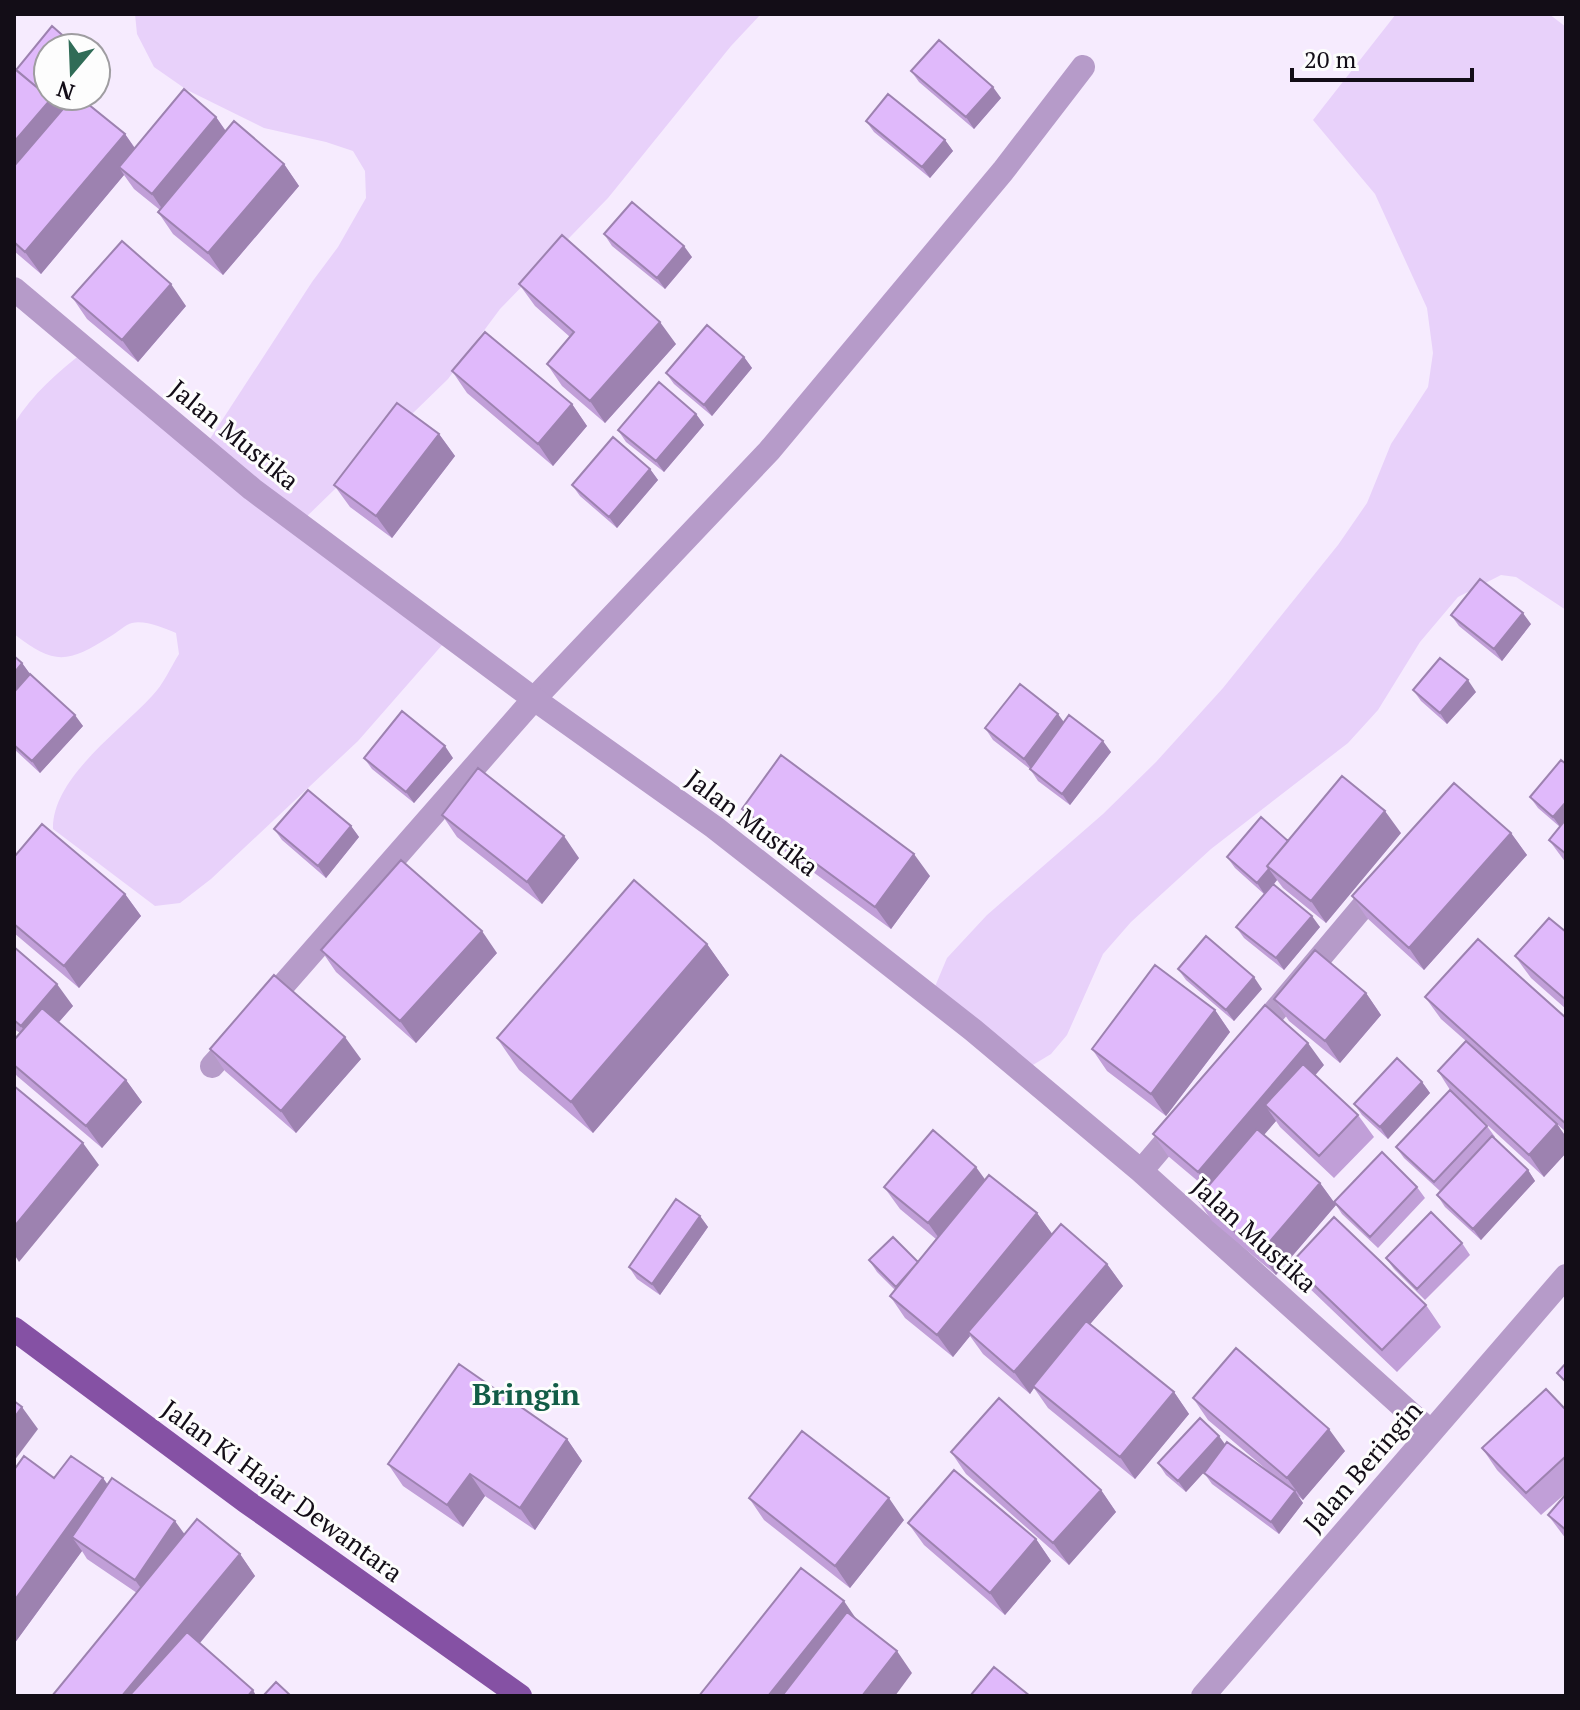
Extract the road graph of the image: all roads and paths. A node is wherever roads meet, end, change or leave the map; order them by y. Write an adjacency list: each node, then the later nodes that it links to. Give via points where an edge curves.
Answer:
1 (1083, 67): 3 (street, via 769,451)
2 (14, 289): 3 (street, Jalan Mustika, via 252,489)
3 (534, 699): 6 (street); 8 (street, Jalan Mustika, via 714,827 973,1030)
4 (1396, 867): 5 (street)
5 (1243, 1049)
6 (212, 1066)
7 (1192, 1110): 8 (street)
8 (1141, 1171): 11 (street, Jalan Mustika)
9 (1566, 1276): 11 (street, Jalan Beringin)
10 (14, 1329): 12 (main road, Jalan Ki Hajar Dewantara)
11 (1431, 1432): 13 (street, Jalan Beringin)
12 (520, 1696)
13 (1203, 1696)

